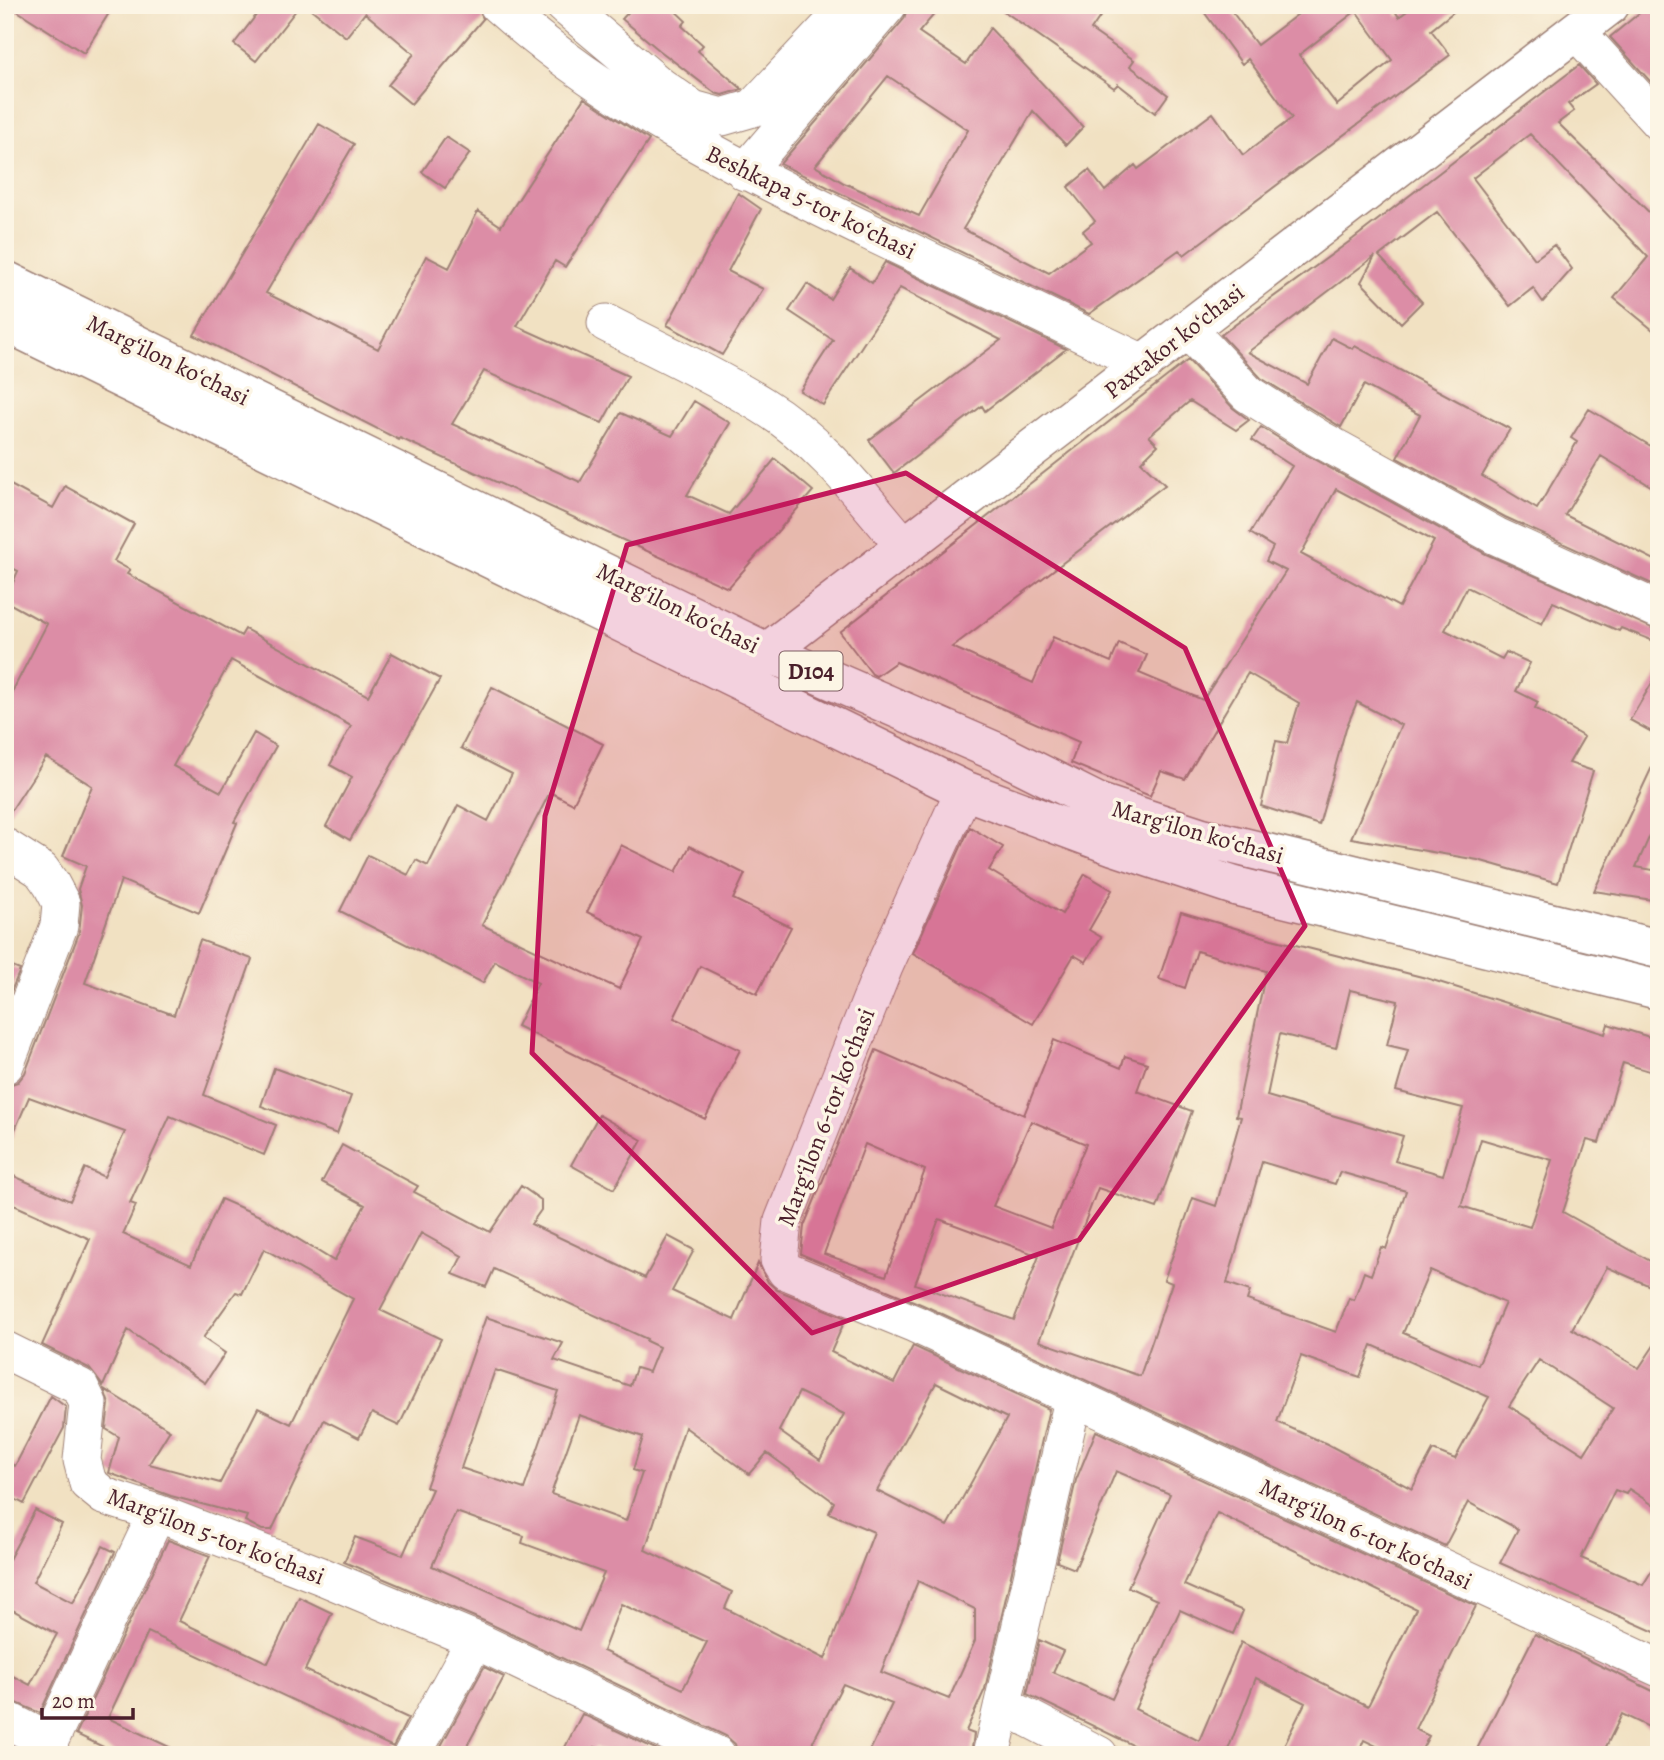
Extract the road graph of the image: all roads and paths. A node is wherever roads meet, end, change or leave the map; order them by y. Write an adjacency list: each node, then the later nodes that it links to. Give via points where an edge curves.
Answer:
1 (498, 5): 8 (street, Beshkapa 5-tor koʻchasi, via 548,50 648,118)
2 (564, 5): 3 (street, via 660,86 693,109 722,117 753,108)
3 (850, 5)
4 (888, 5): 8 (street)
5 (1610, 5): 6 (main road, Paxtakor koʻchasi)
6 (1576, 31): 7 (street); 12 (main road, Paxtakor koʻchasi)
7 (1659, 122)
8 (745, 172): 13 (street, Beshkapa 5-tor koʻchasi)
9 (5, 280): 16 (main road, Margʻilon koʻchasi / D104)
10 (5, 321): 17 (main road, Margʻilon koʻchasi / D104)
11 (606, 323): 14 (street, via 763,405 838,468)
12 (1188, 330): 13 (main road, Paxtakor koʻchasi); 15 (street, via 1248,394 1318,438 1496,536)
13 (1145, 363): 14 (main road, Paxtakor koʻchasi)
14 (905, 547): 16 (main road, Paxtakor koʻchasi)
15 (1659, 610)
16 (767, 652): 17 (main road, Paxtakor koʻchasi); 20 (main road, Margʻilon koʻchasi / D104, via 997,752 1099,803 1214,840)
17 (746, 683): 18 (main road, Margʻilon koʻchasi / D104)
18 (964, 790): 21 (main road, Margʻilon koʻchasi / D104, via 1235,886); 24 (street, Margʻilon 6-tor koʻchasi, via 884,967 788,1208 779,1260 786,1271 915,1324)
19 (5, 847): 22 (street, via 41,870 61,903 59,926)
20 (1659, 949)
21 (1659, 990)
22 (5, 1065)
23 (5, 1350): 25 (street, Margʻilon 5-tor koʻchasi, via 80,1387 88,1403 82,1460 88,1483 104,1496)
24 (1073, 1400): 27 (street, Margʻilon 6-tor koʻchasi); 28 (street)
25 (157, 1513): 26 (street, Margʻilon 5-tor koʻchasi); 30 (street)
26 (475, 1640): 31 (street); 32 (street, Margʻilon 5-tor koʻchasi)
27 (1659, 1668)
28 (1003, 1705): 33 (street); 34 (street)
29 (5, 1719): 30 (street)
30 (47, 1748)
31 (412, 1755)
32 (717, 1755)
33 (991, 1755)
34 (1099, 1755)

